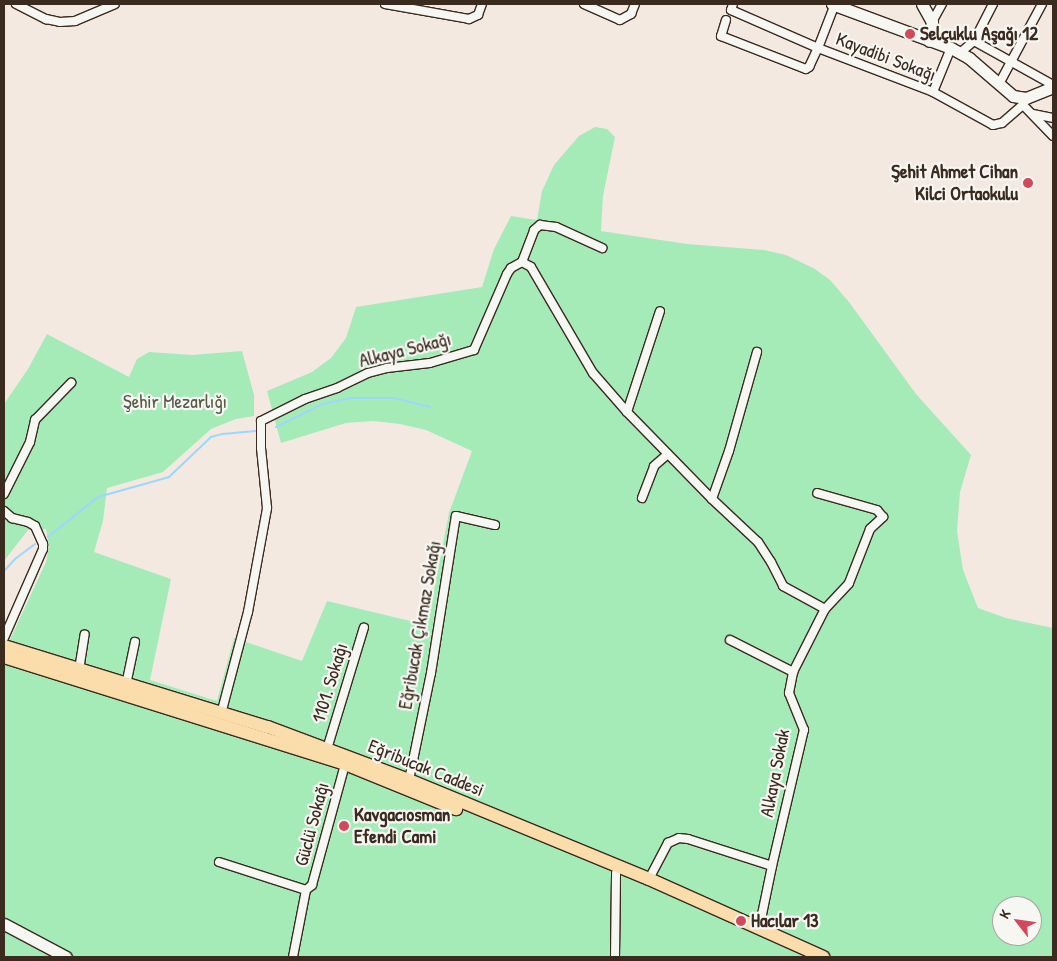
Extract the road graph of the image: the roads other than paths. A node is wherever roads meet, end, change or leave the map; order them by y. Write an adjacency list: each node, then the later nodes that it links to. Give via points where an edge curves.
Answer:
1 (16, 4): 2 (street, via 46,19 60,22 75,21)
2 (115, 4)
3 (385, 4): 12 (street)
4 (482, 4): 12 (street, via 476,17 469,19)
5 (584, 4): 6 (street, via 620,20 631,14)
6 (635, 4)
7 (834, 4): 16 (street); 18 (street)
8 (922, 4): 15 (street)
9 (942, 4): 15 (street)
10 (994, 4): 17 (street)
11 (1042, 4): 20 (street)
12 (408, 6)
13 (732, 7): 18 (street, Kayadibi Sokağı)
14 (726, 20): 18 (street, via 721,36 804,69 809,67)
15 (932, 22): 16 (street)
16 (930, 41): 19 (street)
17 (974, 41): 19 (street); 20 (street)
18 (818, 48): 23 (street, Kayadibi Sokağı)
19 (955, 51): 21 (street, via 969,58); 23 (street)
20 (1011, 62): 21 (street); 22 (street)
21 (999, 84): 24 (street)
22 (1053, 86): 24 (street)
23 (933, 92): 24 (street, Kayadibi Sokağı, via 993,125 1002,123)
24 (1023, 102): 25 (street)
25 (1032, 114): 26 (street); 27 (street)
26 (1053, 118)
27 (1053, 136)
28 (602, 248): 29 (street, via 556,227 540,225 534,230)
29 (522, 262): 33 (street, via 531,267 593,374); 52 (street, Alkaya Sokağı, via 507,274 474,350 430,364 368,373 261,421 267,508 248,612)
30 (660, 311): 33 (street)
31 (757, 352): 38 (street)
32 (71, 383): 36 (street, via 35,420 30,442)
33 (627, 412): 34 (street)
34 (668, 454): 37 (street, via 654,466); 38 (street)
35 (817, 493): 41 (street, Alkaya Sokak, via 877,510 883,516 870,528 849,583)
36 (4, 494)
37 (642, 498)
38 (712, 499): 41 (street, via 758,542 783,586)
39 (4, 511): 44 (street, via 12,518 35,526 43,549)
40 (495, 525): 55 (street, Eğribucak Çıkmaz Sokağı, via 456,516 431,673)
41 (825, 609): 50 (street, Alkaya Sokak)
42 (364, 627): 53 (street, 1101. Sokağı)
43 (85, 634): 49 (street)
44 (4, 638)
45 (730, 640): 50 (street)
46 (135, 642): 51 (street)
47 (4, 646): 49 (main road, Eğribucak Caddesi)
48 (4, 657): 54 (main road, Eğribucak Caddesi)
49 (79, 670): 51 (main road, Eğribucak Caddesi)
50 (793, 672): 57 (street, Alkaya Sokak, via 789,693 804,730)
51 (126, 685): 52 (main road, Eğribucak Caddesi)
52 (221, 714): 53 (main road, Eğribucak Caddesi)
53 (327, 749): 55 (main road, Eğribucak Caddesi)
54 (345, 764): 58 (main road, Eğribucak Caddesi); 60 (street, Güclü Sokağı, via 312,885)
55 (409, 780): 59 (main road, Eğribucak Caddesi)
56 (219, 862): 60 (street, Güclü Sokağı)
57 (772, 866): 59 (street, via 678,838 668,843); 62 (street, Alkaya Sokak)
58 (616, 873): 65 (street); 66 (main road, Eğribucak Caddesi)
59 (649, 879): 62 (main road, Eğribucak Caddesi)
60 (306, 890): 64 (street, Güclü Sokağı)
61 (4, 924): 63 (street)
62 (759, 929): 67 (main road, Eğribucak Caddesi)
63 (66, 957)
64 (293, 957)
65 (615, 957)
66 (803, 957)
67 (823, 957)

